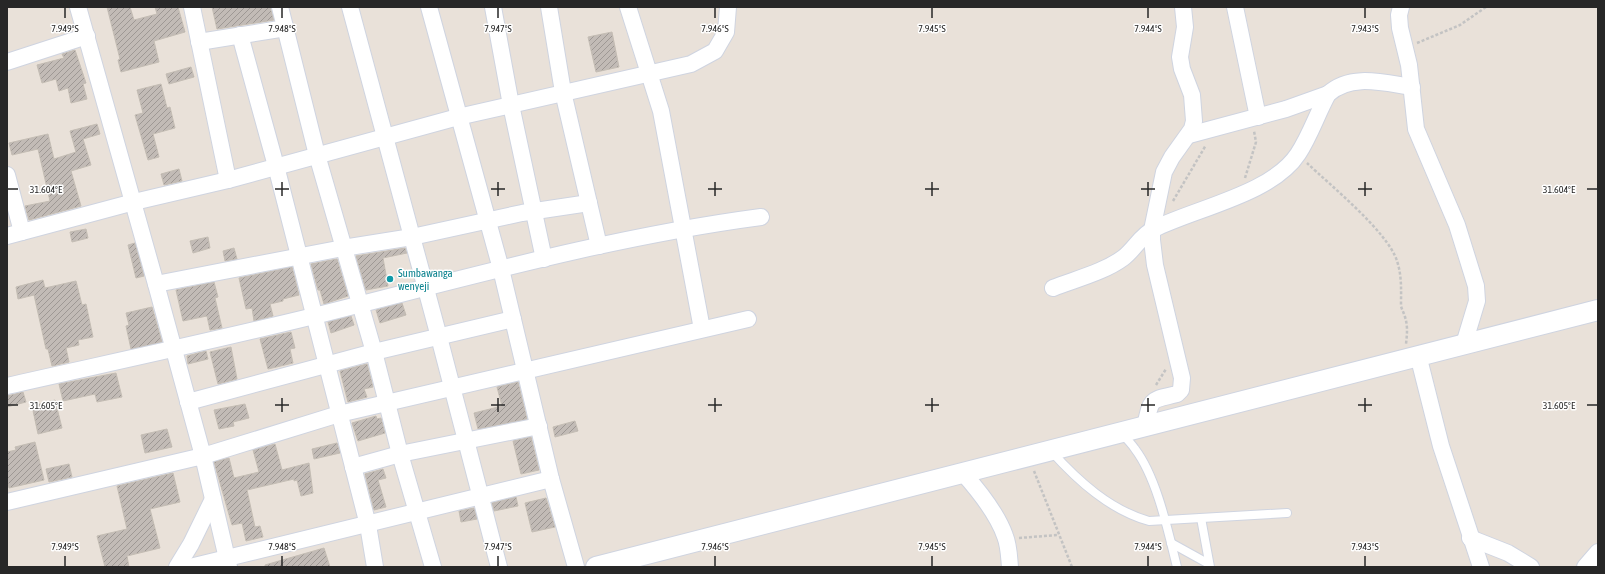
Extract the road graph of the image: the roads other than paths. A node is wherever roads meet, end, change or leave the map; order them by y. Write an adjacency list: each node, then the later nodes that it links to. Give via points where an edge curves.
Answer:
1 (78, 7): 15 (street)
2 (192, 7): 16 (street)
3 (280, 7): 13 (street)
4 (350, 7): 26 (street)
5 (428, 7): 23 (street)
6 (493, 7): 22 (street)
7 (549, 7): 20 (street)
8 (628, 7): 18 (street)
9 (728, 7): 18 (street, via 726,32 715,50 691,64)
10 (1183, 7): 25 (street, via 1185,27 1180,57 1194,111)
11 (1235, 7): 24 (street)
12 (1401, 7): 19 (street, via 1399,15)
13 (286, 28): 14 (street); 27 (street)
14 (240, 34): 16 (street); 28 (street)
15 (87, 36): 17 (street); 31 (street)
16 (199, 42): 30 (street)
17 (7, 62)
18 (650, 73): 20 (street); 36 (street, via 669,146)
19 (1412, 87): 21 (street, via 1361,81 1334,88); 55 (street, via 1416,129 1448,203 1476,286 1477,301)
20 (563, 92): 22 (street); 32 (street)
21 (1328, 94): 24 (street); 37 (street, via 1298,154 1280,173 1256,188 1176,218)
22 (511, 104): 23 (street); 33 (street)
23 (458, 117): 26 (street); 35 (street)
24 (1254, 118): 25 (street)
25 (1189, 135): 37 (street, via 1164,172)
26 (384, 137): 27 (street); 39 (street)
27 (317, 155): 28 (street); 41 (street)
28 (276, 166): 30 (street); 42 (street)
29 (7, 175): 38 (street)
30 (228, 180): 31 (street)
31 (134, 202): 38 (street); 45 (street)
32 (589, 203): 33 (street); 40 (street)
33 (533, 211): 35 (street); 43 (street)
34 (761, 217): 36 (street)
35 (487, 221): 39 (street); 44 (street)
36 (683, 230): 40 (street); 53 (street)
37 (1152, 230): 47 (street, via 1115,264); 67 (street, via 1155,265 1182,378 1181,390 1177,394 1162,396 1153,401 1148,410)
38 (14, 234)
39 (412, 236): 41 (street); 46 (street)
40 (599, 246): 43 (street)
41 (343, 248): 42 (street); 48 (street)
42 (298, 258): 45 (street); 50 (street)
43 (544, 259): 44 (street)
44 (501, 269): 46 (street); 51 (street)
45 (156, 284): 56 (street)
46 (425, 287): 48 (street); 54 (street)
47 (1053, 288)
48 (360, 304): 50 (street); 57 (street)
49 (1598, 310): 55 (street)
50 (314, 316): 56 (street); 59 (street)
51 (513, 319): 54 (street); 60 (street)
52 (748, 319): 53 (street)
53 (702, 329): 60 (street)
54 (439, 337): 57 (street); 62 (street)
55 (1464, 344): 58 (street)
56 (173, 349): 61 (street); 63 (street)
57 (374, 352): 59 (street); 64 (street)
58 (1411, 357): 67 (street); 84 (street)
59 (326, 365): 63 (street); 65 (street)
60 (525, 370): 62 (street); 66 (street)
61 (7, 386)
62 (452, 388): 64 (street); 69 (street)
63 (188, 402): 72 (street)
64 (386, 403): 65 (street); 71 (street)
65 (339, 414): 72 (street); 73 (street)
66 (539, 426): 69 (street); 75 (street)
67 (1145, 426): 68 (street)
68 (1120, 432): 70 (street); 82 (lane, via 1135,449 1145,466)
69 (465, 442): 71 (street); 76 (street)
70 (1041, 452): 74 (street); 82 (lane, via 1130,516 1149,521)
71 (400, 454): 73 (street); 79 (street)
72 (203, 456): 77 (street); 78 (street)
73 (353, 467): 83 (street)
74 (963, 473): 95 (street); 96 (street, via 985,500 1002,527 1007,541)
75 (551, 479): 76 (street); 94 (street)
76 (480, 496): 79 (street); 93 (street)
77 (213, 499): 87 (street); 89 (street)
78 (7, 502)
79 (417, 512): 83 (street); 92 (street)
80 (1287, 514): 81 (lane)
81 (1201, 518): 82 (lane); 88 (lane)
82 (1165, 521): 85 (lane)
83 (368, 525): 87 (street); 91 (street)
84 (1470, 538): 98 (street); 99 (street, via 1508,553)
85 (1171, 543): 88 (lane); 97 (lane)
86 (1598, 552): 100 (street)
87 (228, 562): 90 (street)
88 (1210, 566)
89 (177, 567)
90 (190, 567)
91 (376, 567)
92 (433, 567)
93 (499, 567)
94 (576, 567)
95 (596, 567)
96 (1010, 567)
97 (1177, 567)
98 (1481, 567)
99 (1531, 567)
100 (1585, 567)

